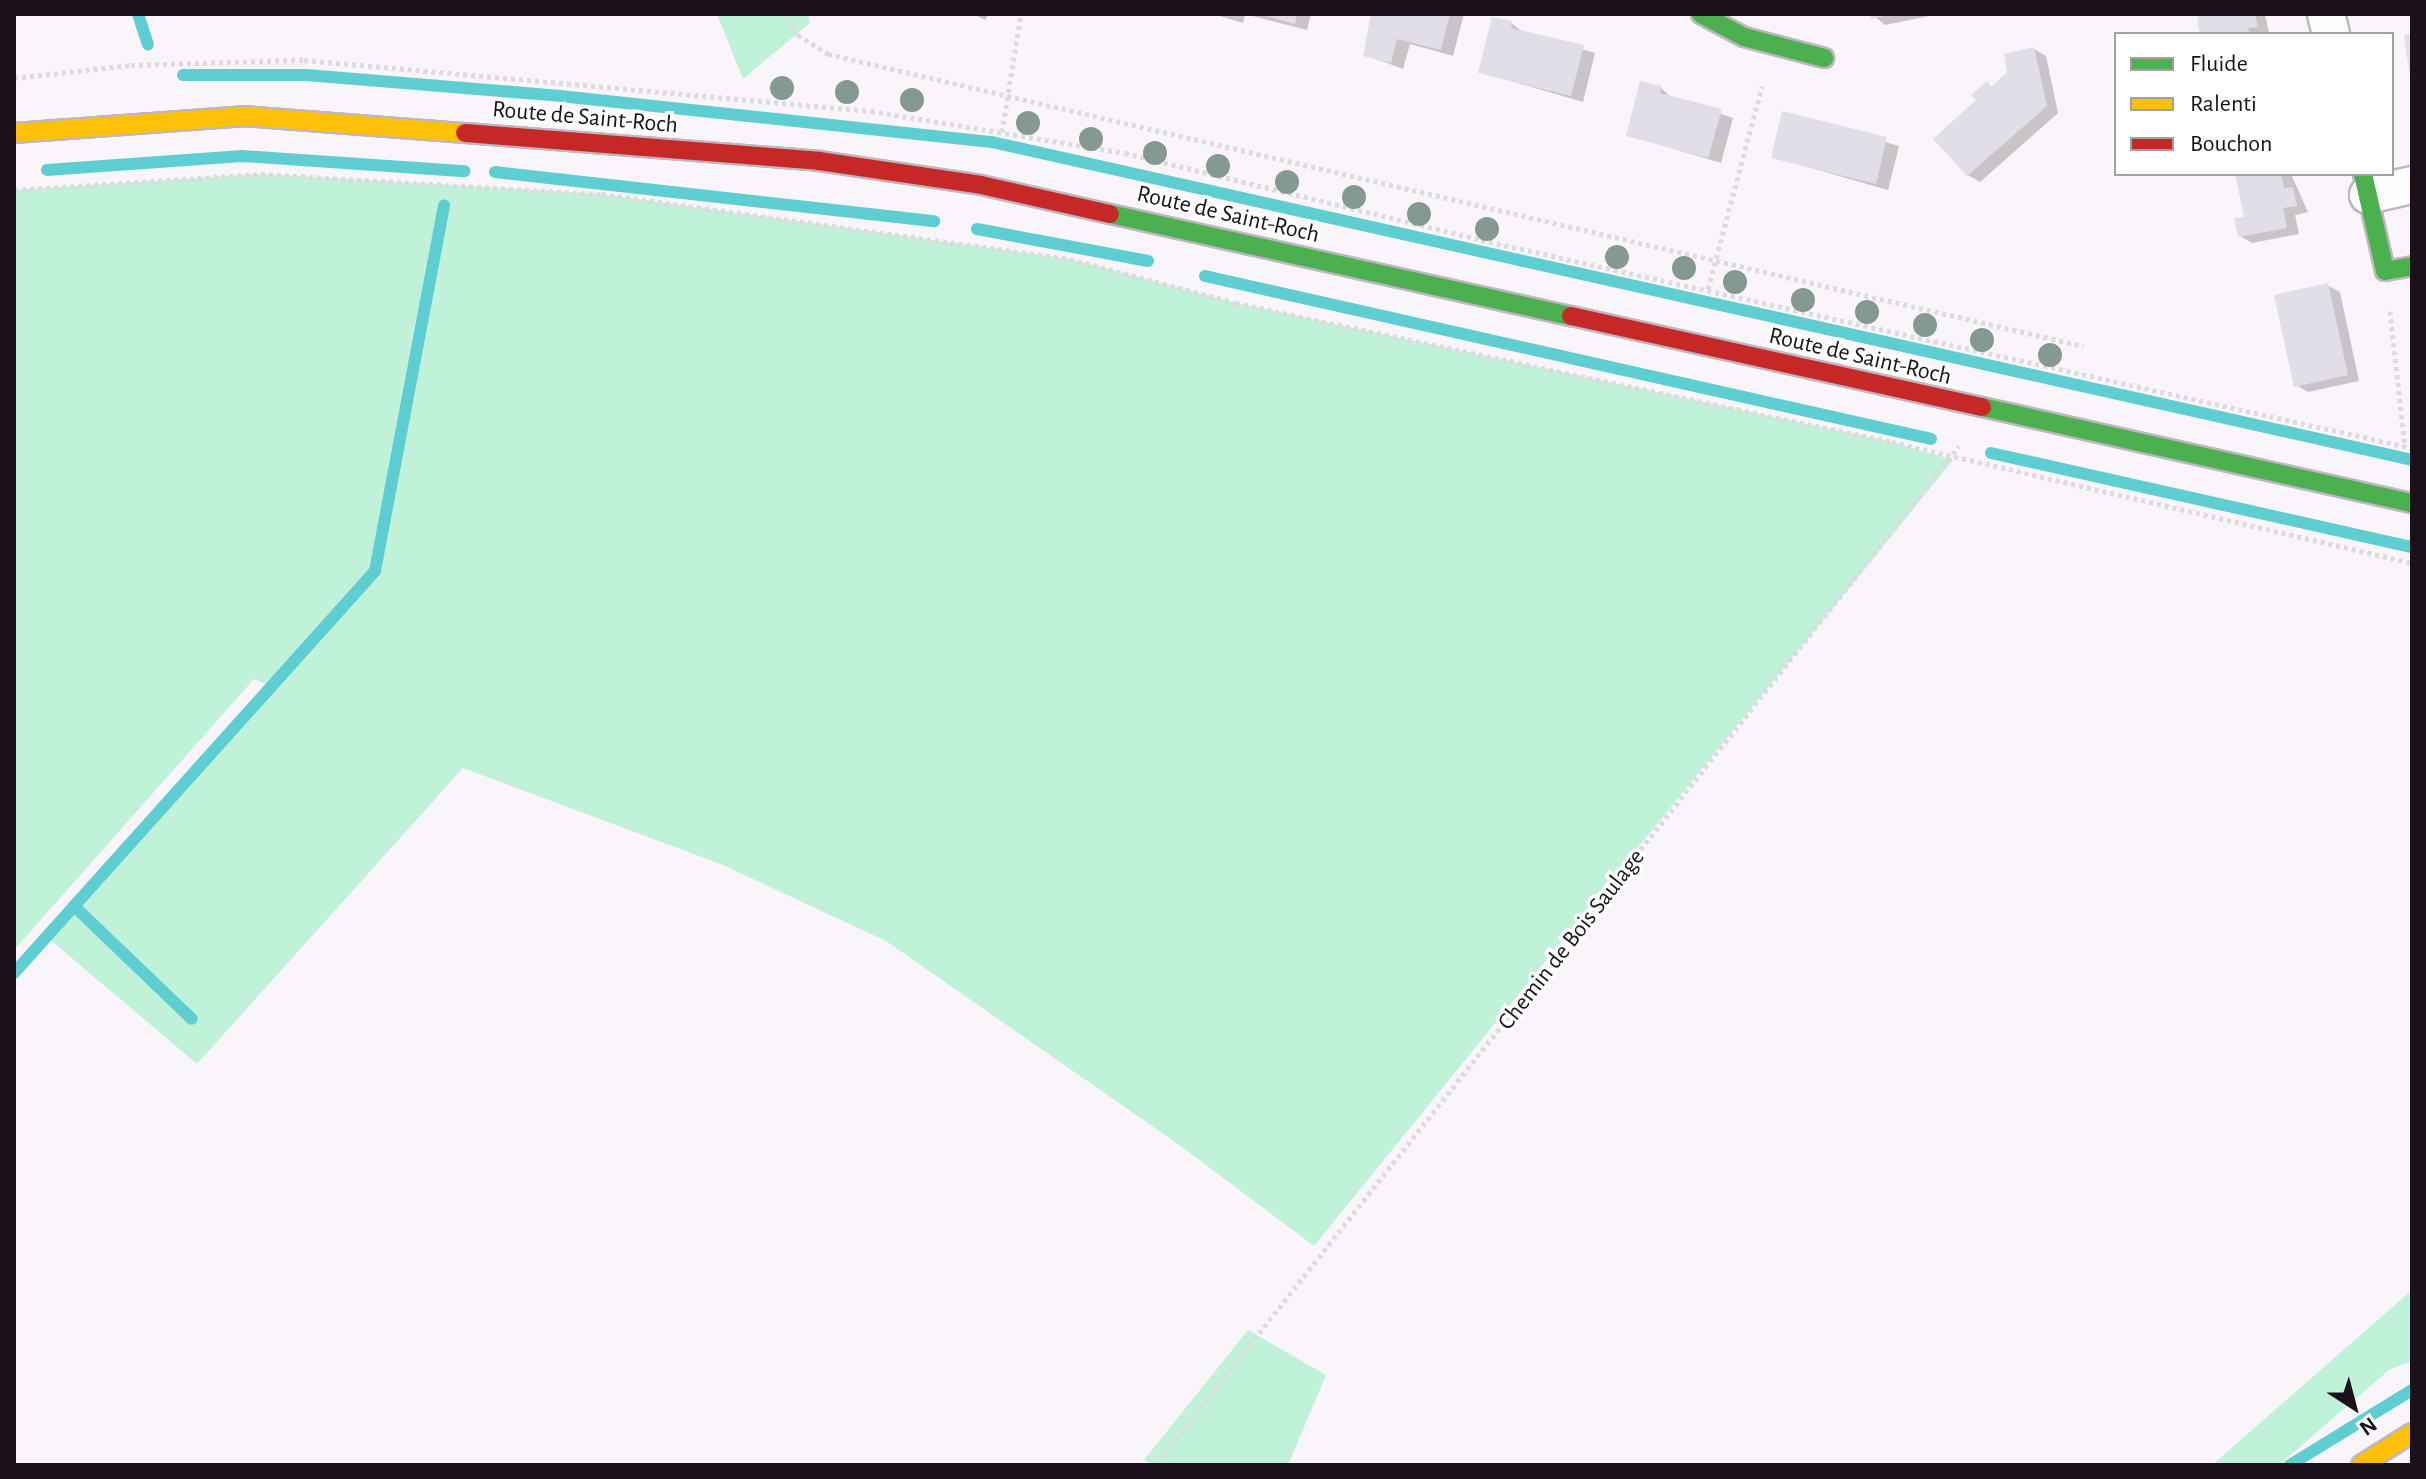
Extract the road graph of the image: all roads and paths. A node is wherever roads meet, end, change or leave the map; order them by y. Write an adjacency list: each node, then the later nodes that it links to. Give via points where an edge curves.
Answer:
1 (782, 14): 6 (path, via 798,35 828,54)
2 (1021, 14): 6 (path, via 1011,54)
3 (1701, 14): 4 (street)
4 (1772, 46): 5 (street); 12 (path)
5 (1824, 58)
6 (1010, 93): 7 (path); 12 (path, via 1217,147)
7 (1002, 132)
8 (14, 133): 17 (street, Route de Saint-Roch, via 243,116 819,161 981,185)
9 (2365, 184): 10 (street); 14 (street)
10 (2412, 185)
11 (14, 190): 19 (path, via 317,176 602,194 858,226 1070,259 1236,303 1892,442)
12 (1714, 260): 15 (path); 16 (path)
13 (2412, 266): 14 (street)
14 (2385, 271): 18 (path)
15 (1708, 289)
16 (2083, 346)
17 (1976, 407): 19 (path, Chemin de Bois Saulage); 20 (street, Route de Saint-Roch)
18 (2405, 446)
19 (1953, 460): 21 (path); 23 (path, Chemin de Bois Saulage)
20 (2412, 503)
21 (2412, 563)
22 (2412, 1433): 24 (street)
23 (1155, 1465)
24 (2361, 1465)

